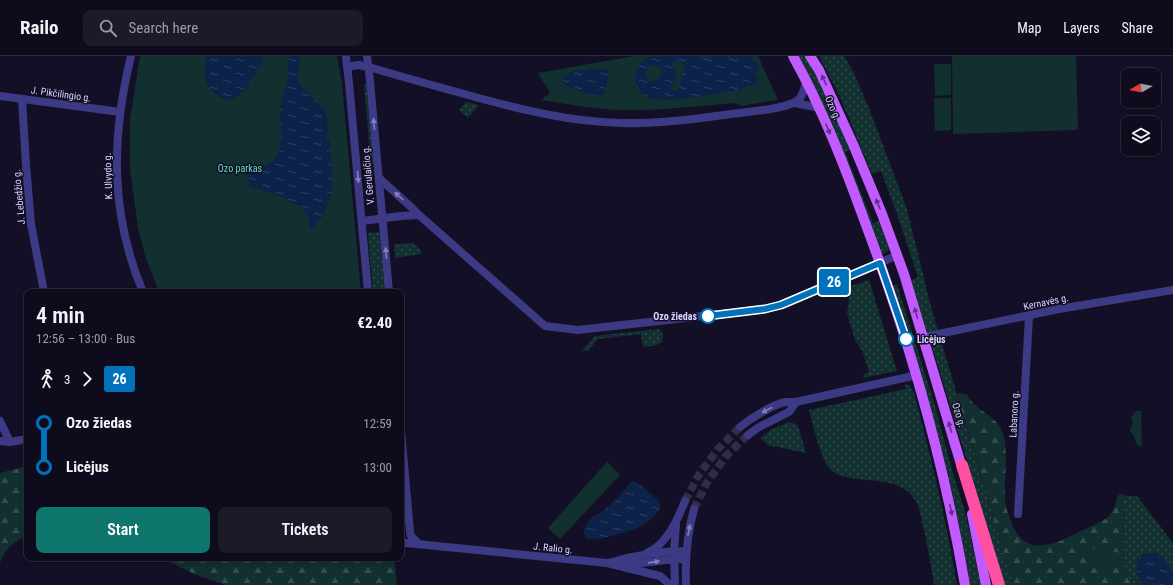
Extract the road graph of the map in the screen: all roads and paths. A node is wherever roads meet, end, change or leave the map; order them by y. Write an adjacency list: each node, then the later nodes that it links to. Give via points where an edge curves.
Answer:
1 (131, 56): 13 (street, K. Ulvydo g.)
2 (346, 56): 6 (street, V. Gerulaičio g.)
3 (367, 56): 7 (street, V. Gerulaičio g.)
4 (793, 56): 8 (main road, Ozo g.)
5 (810, 56): 18 (main road, Ozo g., one-way to 5, via 853,144)
6 (347, 67): 7 (street); 17 (street, V. Gerulaičio g., one-way to 17)
7 (369, 67): 11 (street, via 534,112 608,123 685,120); 14 (street, V. Gerulaičio g., one-way to 7)
8 (807, 81): 11 (street); 12 (main road, Ozo g.)
9 (0, 96): 10 (street, J. Pikčilingio g.)
10 (22, 99): 13 (street, J. Pikčilingio g.); 20 (street, J. Lebedžio g., via 31,224)
11 (795, 103): 12 (street)
12 (820, 108): 19 (main road, Ozo g., one-way to 19)
13 (120, 112): 21 (street, K. Ulvydo g., via 117,182 120,209 128,248)
14 (379, 178): 15 (street, one-way to 14); 16 (street, V. Gerulaičio g.)
15 (419, 215): 16 (street); 19 (street, via 545,326 563,329 765,309 781,305)
16 (382, 219): 17 (street); 23 (street, V. Gerulaičio g., one-way to 16)
17 (362, 221): 22 (street, V. Gerulaičio g.)
18 (898, 255): 19 (street); 26 (main road, Ozo g., one-way to 18)
19 (880, 263): 27 (main road, Ozo g.)
20 (43, 289)
21 (142, 289)
22 (368, 289)
23 (389, 289)
24 (1173, 290): 25 (street, Kernavės g.)
25 (1029, 316): 26 (street, Kernavės g.); 39 (street, Labanoro g.)
26 (924, 337): 36 (main road, Ozo g., one-way to 26)
27 (917, 375): 28 (street); 53 (main road, Ozo g., one-way to 53, via 942,472)
28 (796, 402): 30 (street, one-way to 30, via 785,402 768,409); 31 (street, via 789,412 758,427)
29 (0, 421): 34 (street)
30 (740, 427)
31 (748, 435)
32 (24, 440): 34 (street)
33 (0, 441): 34 (street)
34 (10, 442)
35 (404, 464): 41 (street)
36 (962, 464): 54 (main road, Ozo g.); 55 (highway)
37 (685, 501): 40 (street)
38 (694, 509): 46 (street, one-way to 38)
39 (1018, 514)
40 (676, 522): 45 (street); 47 (street, via 661,544)
41 (410, 532): 42 (street); 44 (street)
42 (404, 538)
43 (404, 541): 44 (street)
44 (418, 543): 48 (street, J. Ralio g.)
45 (674, 555): 46 (street, J. Ralio g.); 47 (street); 49 (street, J. Ralio g., one-way to 45); 51 (street)
46 (686, 555): 52 (street)
47 (638, 556): 48 (street)
48 (607, 563): 49 (street, J. Ralio g.)
49 (618, 566): 50 (street, via 660,576)
50 (670, 585)
51 (675, 585)
52 (686, 585)
53 (965, 585)
54 (986, 585)
55 (999, 585)

